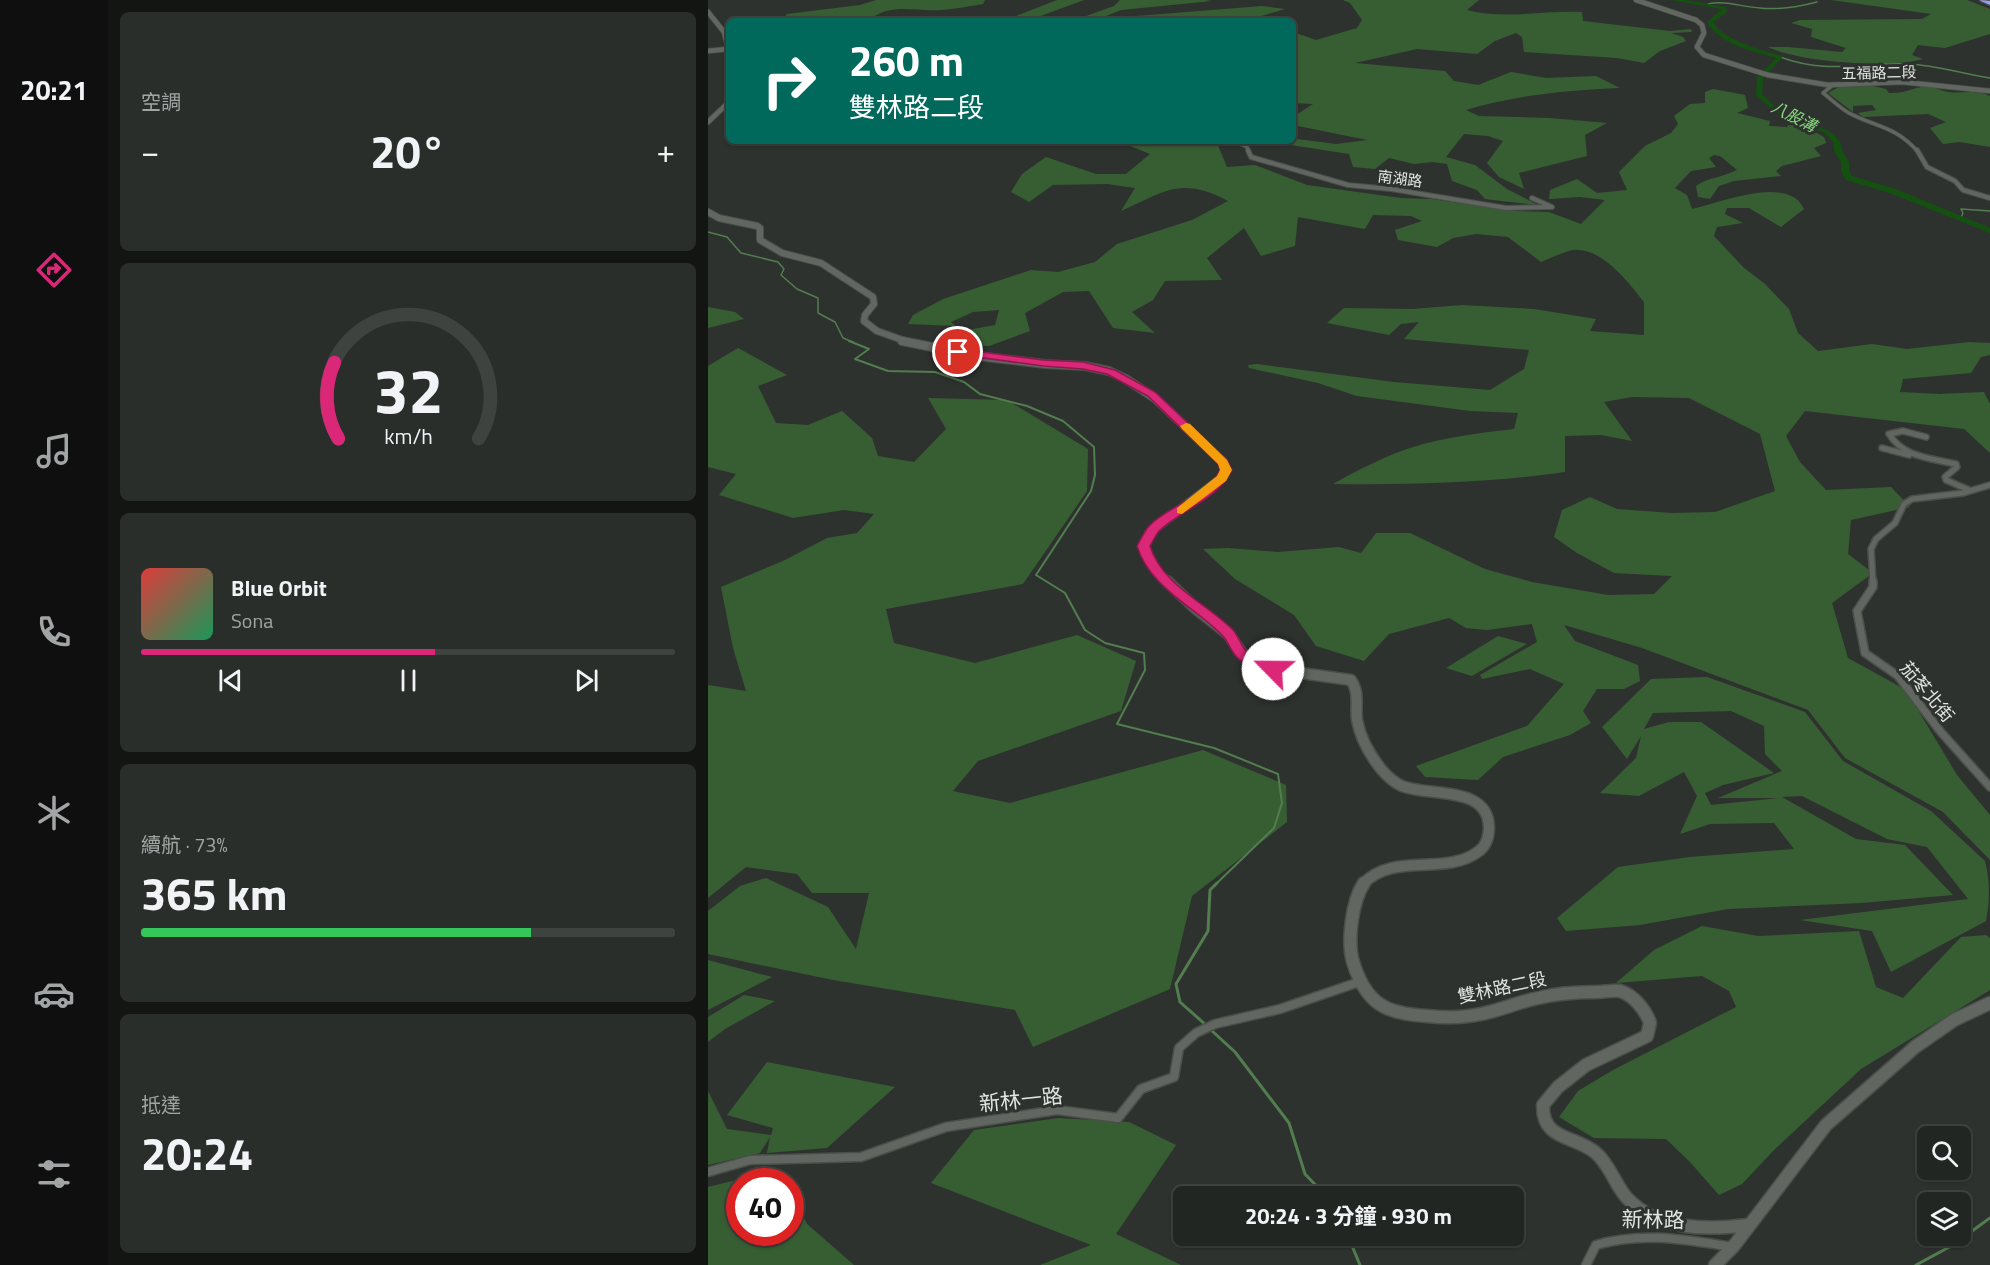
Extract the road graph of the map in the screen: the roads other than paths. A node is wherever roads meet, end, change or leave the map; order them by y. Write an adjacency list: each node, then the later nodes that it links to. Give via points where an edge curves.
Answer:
1 (1636, 0): 8 (street, 五福路二段, via 1652,8 1690,16 1705,29 1697,43 1704,55 1768,75)
2 (1983, 0): 3 (highway)
3 (1990, 3)
4 (708, 12): 5 (street)
5 (726, 39)
6 (726, 50): 7 (street)
7 (708, 51)
8 (1833, 85): 9 (street, 五福路二段, via 1902,82); 14 (street, via 1823,93 1839,106 1896,133 1916,148 1927,167 1955,181 1963,190)
9 (1990, 91)
10 (726, 105): 11 (street)
11 (708, 122)
12 (1244, 144): 13 (street, 南湖路, via 1254,158 1348,185 1506,208 1552,207)
13 (1532, 198)
14 (1990, 198)
15 (708, 212): 22 (street, 雙林路二段, via 757,226 760,240 771,248 821,263 867,293 874,304 864,321 884,335 934,349 1036,363 1083,365 1111,372 1151,394 1223,462 1226,470 1222,478 1149,533 1144,546 1148,558 1181,596 1228,634 1244,656 1279,670 1351,680 1357,687 1359,727 1384,773 1410,789 1472,800 1489,822 1485,847 1476,854 1431,864 1395,866 1365,881 1350,934 1352,956)
16 (1926, 437): 18 (street, via 1906,430 1889,434 1900,448)
17 (1882, 448): 18 (street)
18 (1915, 456): 20 (street, via 1956,464 1946,480)
19 (1990, 485): 20 (street, 茄苳北街)
20 (1969, 490): 21 (street, 茄苳北街, via 1904,504 1895,523 1876,539 1870,553 1872,587 1857,611 1865,653 1898,676)
21 (1990, 788)
22 (1362, 981): 24 (street, 新林一路, via 1196,1033 1179,1048 1174,1077 1141,1089 1118,1118 1057,1110 946,1127 861,1157 750,1160); 25 (street, 雙林路二段, via 1389,1011 1426,1016 1473,1016 1554,995 1618,991 1626,994 1649,1017 1650,1034 1599,1058 1566,1081 1543,1105 1543,1119 1550,1129 1594,1152 1630,1201 1651,1215 1714,1230)
23 (1990, 1003): 25 (street, via 1954,1020 1915,1047 1826,1125)
24 (708, 1172)
25 (1748, 1225): 26 (street)
26 (1733, 1247): 27 (street, 新林路, via 1671,1238 1629,1238 1596,1245); 28 (street)
27 (1586, 1265)
28 (1715, 1265)

